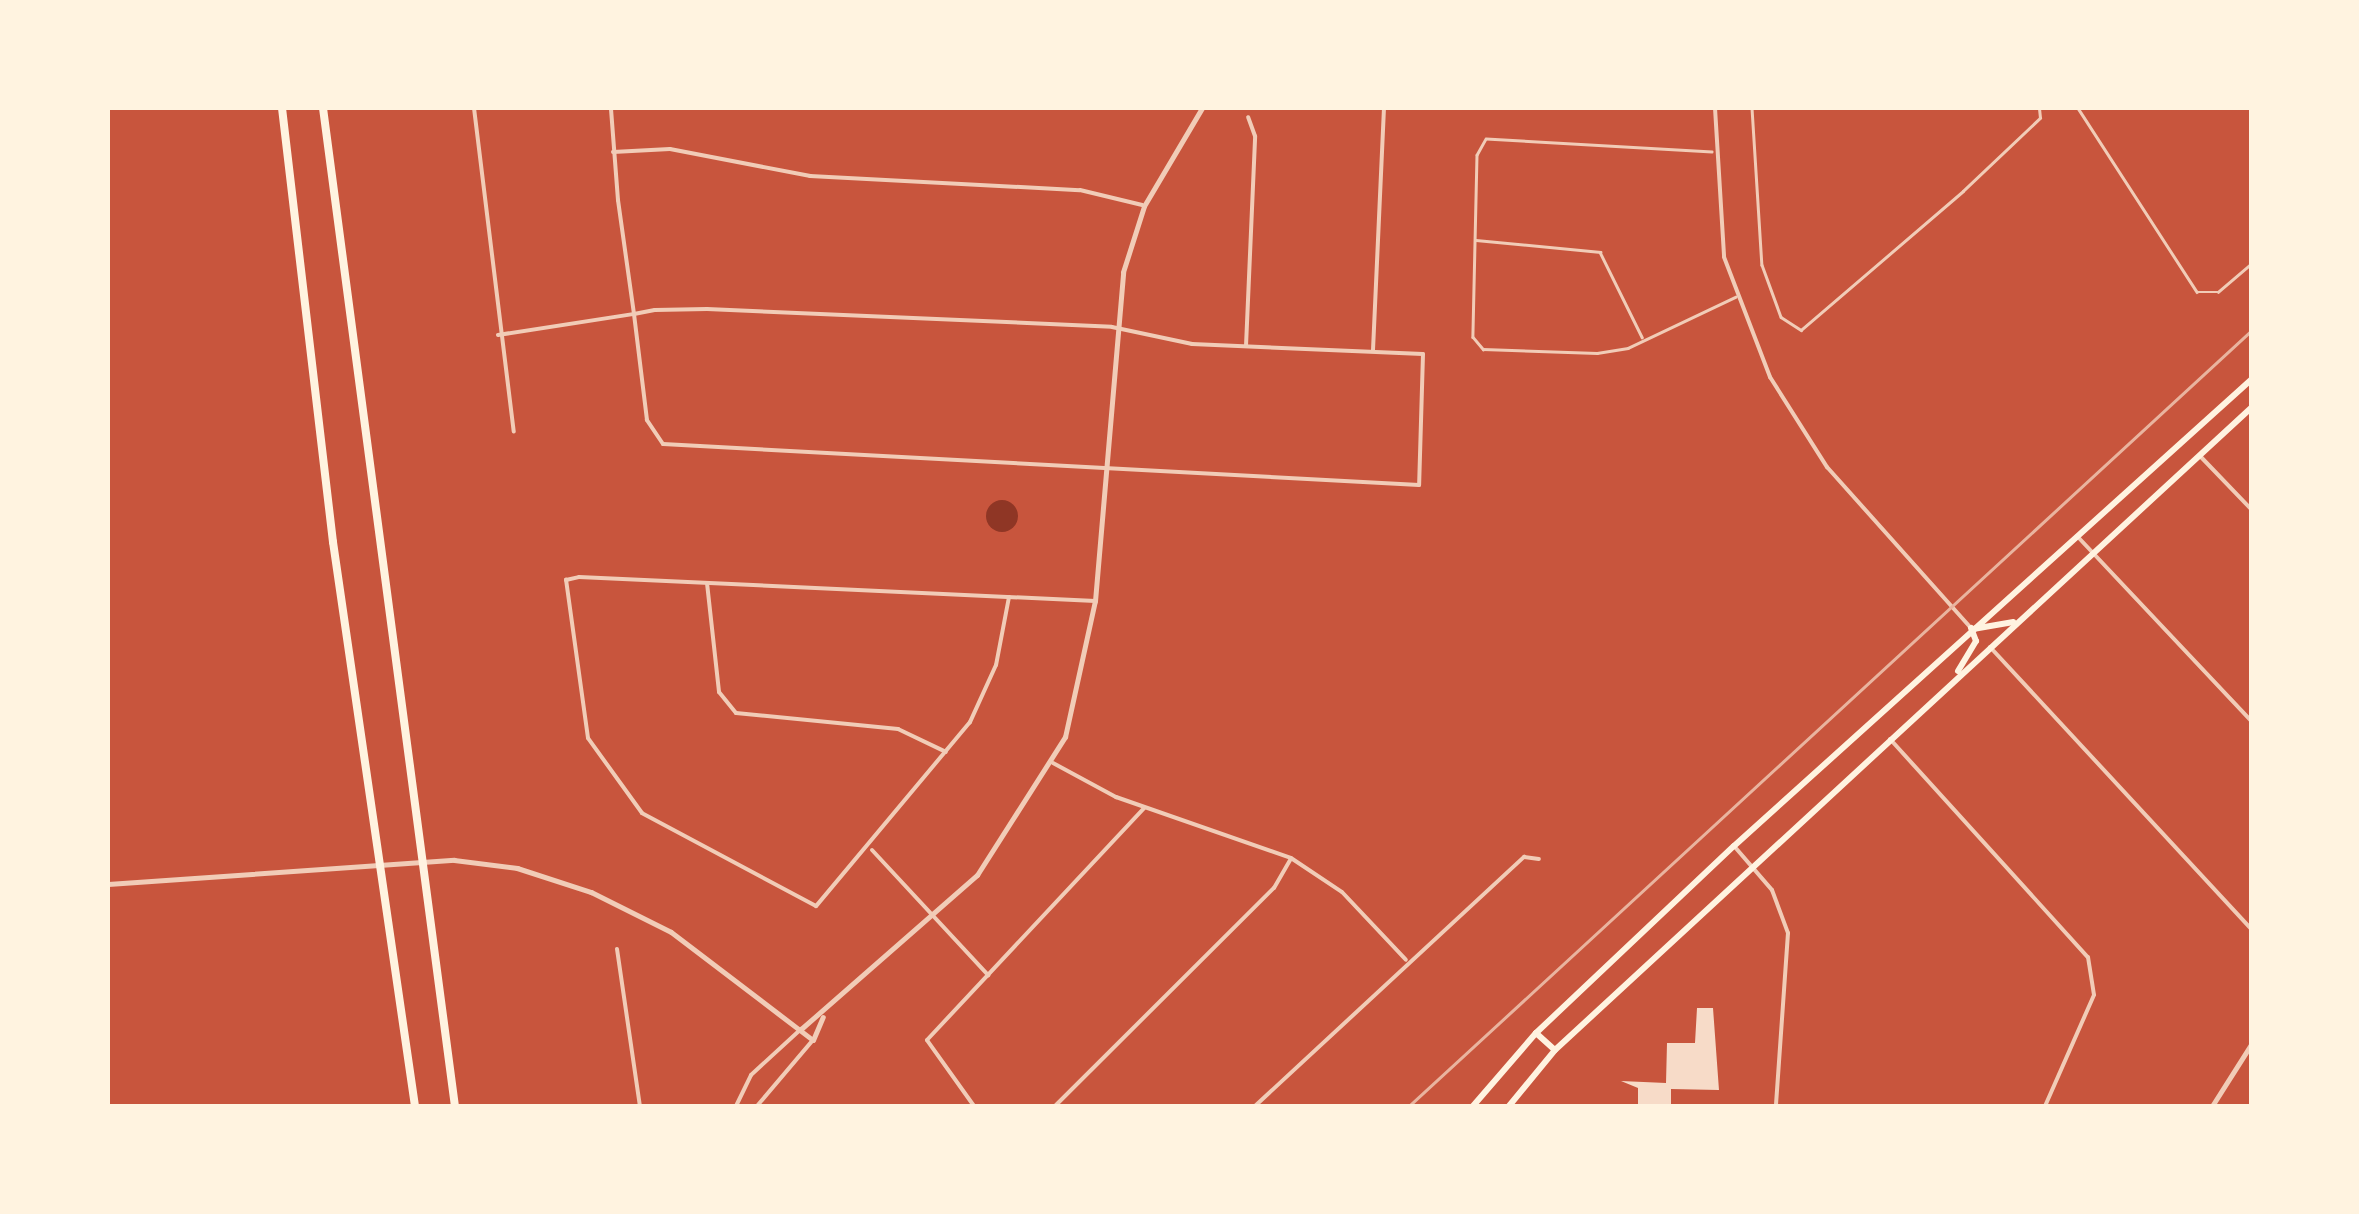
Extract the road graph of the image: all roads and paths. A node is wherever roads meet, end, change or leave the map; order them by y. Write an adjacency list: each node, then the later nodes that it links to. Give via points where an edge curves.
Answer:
1 (282, 108): 61 (highway, via 333,542)
2 (322, 108): 62 (highway)
3 (474, 108): 20 (street)
4 (611, 108): 12 (street)
5 (1202, 108): 14 (street)
6 (1384, 108): 23 (street)
7 (1715, 108): 13 (street)
8 (1752, 108): 9 (lane, via 1756,236 1769,290 1792,328 1810,329 2040,118)
9 (2039, 108)
10 (2078, 108): 16 (lane, via 2197,292 2218,292)
11 (1248, 117): 22 (street, via 1255,136)
12 (613, 152): 14 (street, via 670,149 810,176 1080,190); 18 (street)
13 (1712, 152): 15 (lane, via 1486,140 1477,155); 17 (street)
14 (1144, 206): 19 (street)
15 (1474, 240): 21 (lane, via 1600,252); 21 (lane, via 1473,337 1484,348 1597,353)
16 (2252, 264)
17 (1735, 297): 21 (lane); 36 (street, via 1800,432)
18 (634, 314): 19 (street); 20 (street); 28 (street, via 655,440)
19 (1112, 327): 22 (street); 28 (street)
20 (498, 335): 26 (street)
21 (1643, 340)
22 (1246, 346): 23 (street)
23 (1374, 350): 28 (street, via 1430,360 1418,486)
24 (2252, 379): 30 (main road)
25 (2252, 407): 27 (main road)
26 (514, 432)
27 (2200, 455): 29 (street); 31 (main road)
28 (1103, 466): 34 (street)
29 (2252, 510)
30 (2075, 534): 31 (street); 36 (main road)
31 (2092, 552): 35 (main road); 39 (street)
32 (707, 583): 33 (street); 41 (street, via 719,692 736,714 898,729); 45 (street, via 566,580 588,738 622,793 671,834 806,908)
33 (1008, 597): 34 (street); 41 (street, via 989,684)
34 (1095, 601): 42 (street, via 1076,702)
35 (2020, 618): 36 (main road); 37 (main road)
36 (1972, 628): 38 (main road, via 1976,641); 44 (main road)
37 (1990, 646): 38 (main road); 51 (street)
38 (1952, 681): 40 (main road)
39 (2252, 722)
40 (1890, 739): 48 (main road); 74 (street, via 2088,957 2094,995)
41 (948, 753): 45 (street)
42 (1053, 763): 43 (street); 50 (street, via 1003,844)
43 (1144, 808): 46 (street); 54 (street)
44 (1734, 846): 48 (street); 57 (main road)
45 (872, 849): 50 (street)
46 (1291, 858): 53 (street, via 1342,892); 69 (street, via 1274,888)
47 (1540, 858): 53 (street, via 1524,857)
48 (1752, 865): 60 (main road); 73 (street, via 1788,933)
49 (108, 884): 56 (street, via 454,860 544,873 671,932)
50 (933, 913): 54 (street); 55 (street)
51 (2252, 930)
52 (618, 949): 63 (street)
53 (1406, 960): 70 (street)
54 (988, 975): 68 (street, via 927,1040)
55 (822, 1017): 56 (street); 58 (street)
56 (801, 1029): 58 (street); 66 (street, via 751,1075)
57 (1536, 1033): 60 (main road); 71 (main road)
58 (813, 1040): 67 (street)
59 (2252, 1043): 75 (street)
60 (1555, 1050): 72 (main road)
61 (415, 1106)
62 (454, 1106)
63 (640, 1106)
64 (673, 1106): 65 (street)
65 (720, 1106)
66 (736, 1106)
67 (757, 1106)
68 (974, 1106)
69 (1055, 1106)
70 (1255, 1106)
71 (1474, 1106)
72 (1510, 1106)
73 (1776, 1106)
74 (2045, 1106)
75 (2212, 1106)

